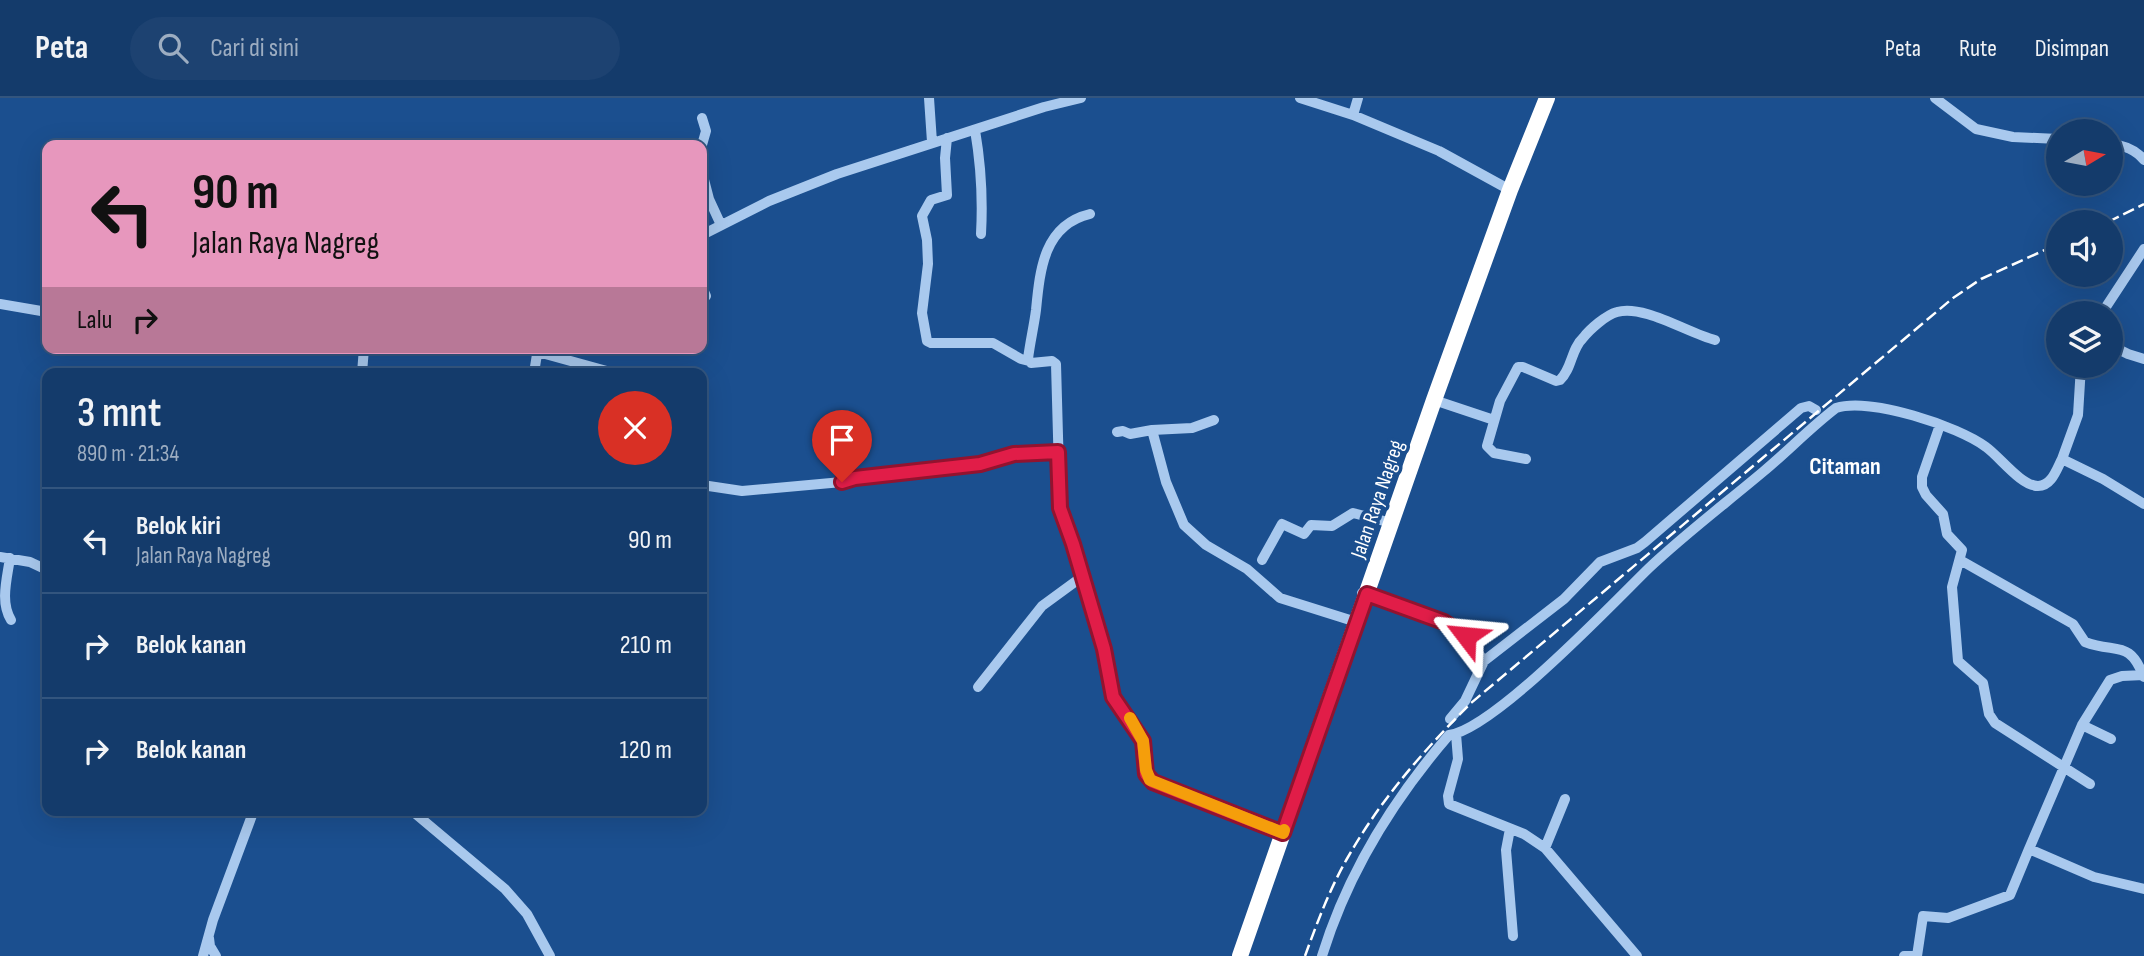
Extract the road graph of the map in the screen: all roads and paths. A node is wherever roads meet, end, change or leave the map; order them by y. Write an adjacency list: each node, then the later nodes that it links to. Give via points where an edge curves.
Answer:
1 (929, 98): 14 (street)
2 (1081, 98): 10 (street)
3 (1300, 98): 8 (street)
4 (1358, 98): 8 (street)
5 (1537, 98): 17 (highway, Jalan Raya Nagreg)
6 (1547, 98): 17 (highway, Jalan Raya Nagreg)
7 (1935, 98): 12 (street, via 1976,129)
8 (1353, 115): 17 (street, via 1439,151)
9 (702, 118): 13 (street)
10 (975, 130): 11 (street); 22 (street, via 983,193)
11 (947, 138): 14 (street); 31 (street, via 947,195 931,200 922,216 928,264 922,311 926,339 931,343 993,343)
12 (2046, 138)
13 (703, 140)
14 (932, 142): 20 (street, via 818,180)
15 (2123, 146): 16 (street)
16 (2144, 160)
17 (1506, 188): 34 (highway, Jalan Raya Nagreg); 46 (highway, Jalan Raya Nagreg)
18 (707, 191): 20 (street)
19 (1090, 214): 31 (street, via 1069,221 1055,236 1038,275)
20 (721, 225): 21 (street)
21 (707, 233)
22 (981, 234)
23 (2144, 249): 24 (street)
24 (2110, 301)
25 (0, 304): 26 (street)
26 (42, 311)
27 (1715, 340): 36 (street, via 1643,313 1616,312 1581,339 1560,380 1518,367)
28 (2123, 352): 30 (street)
29 (551, 354): 32 (street)
30 (2144, 359)
31 (1029, 361): 41 (street, via 1056,364)
32 (597, 368)
33 (2080, 378): 43 (street, via 2078,415)
34 (1434, 400): 36 (street); 52 (highway, Jalan Raya Nagreg)
35 (1824, 414): 38 (street, via 1846,406 1892,409); 55 (street, via 1809,406 1801,408 1637,548 1600,562 1564,599); 60 (street, via 1524,687)
36 (1492, 419): 42 (street, via 1488,449)
37 (1214, 420): 39 (street, via 1192,428)
38 (1937, 424): 43 (street, via 1984,445 2034,485 2050,480); 48 (street, via 1922,487 1943,514 1947,534 1962,548)
39 (1152, 430): 40 (street); 54 (street, via 1184,525 1280,598)
40 (1117, 432)
41 (1058, 452): 44 (street, via 1014,454 980,464 842,482 742,491); 51 (street, via 1060,508)
42 (1526, 459)
43 (2062, 459): 45 (street)
44 (707, 486)
45 (2144, 504)
46 (1384, 521): 49 (street, via 1353,513 1332,526 1311,525 1304,534 1283,524); 52 (highway, Jalan Raya Nagreg)
47 (5, 558): 50 (street); 53 (street, via 3,602)
48 (1960, 560): 56 (street, via 2073,624 2085,642 2134,656); 62 (street, via 1952,587 1958,661 1983,683 1995,723)
49 (1262, 561)
50 (42, 568)
51 (1083, 576): 57 (street, via 1042,606); 68 (street, via 1113,697 1143,741 1150,780)
52 (1363, 593): 54 (highway, Jalan Raya Nagreg); 55 (street, via 1457,629); 68 (highway, Jalan Raya Nagreg)
53 (12, 620)
54 (1350, 620): 68 (highway, Jalan Raya Nagreg)
55 (1484, 661): 58 (street, via 1465,701)
56 (2144, 676): 59 (street, via 2110,680)
57 (978, 687)
58 (1450, 719)
59 (2082, 725): 61 (street); 62 (street)
60 (1456, 734): 67 (street, via 1458,759 1449,804); 79 (street, via 1450,735 1410,782 1380,828 1344,896)
61 (2111, 739)
62 (2064, 768): 63 (street); 70 (street)
63 (2090, 784)
64 (1565, 799): 69 (street)
65 (252, 816): 72 (street)
66 (418, 816): 76 (street, via 513,898)
67 (1510, 829): 69 (street); 73 (street, via 1506,850)
68 (1279, 831): 77 (highway, Jalan Raya Nagreg); 78 (highway, Jalan Raya Nagreg)
69 (1545, 848): 80 (street)
70 (2029, 849): 71 (street, via 2094,877); 81 (street, via 2010,895 1948,918 1923,916 1917,956)
71 (2144, 889)
72 (209, 935): 74 (street); 75 (street)
73 (1513, 936)
74 (202, 956)
75 (216, 956)
76 (550, 956)
77 (1231, 956)
78 (1240, 956)
79 (1322, 956)
80 (1637, 956)
81 (1905, 956)

